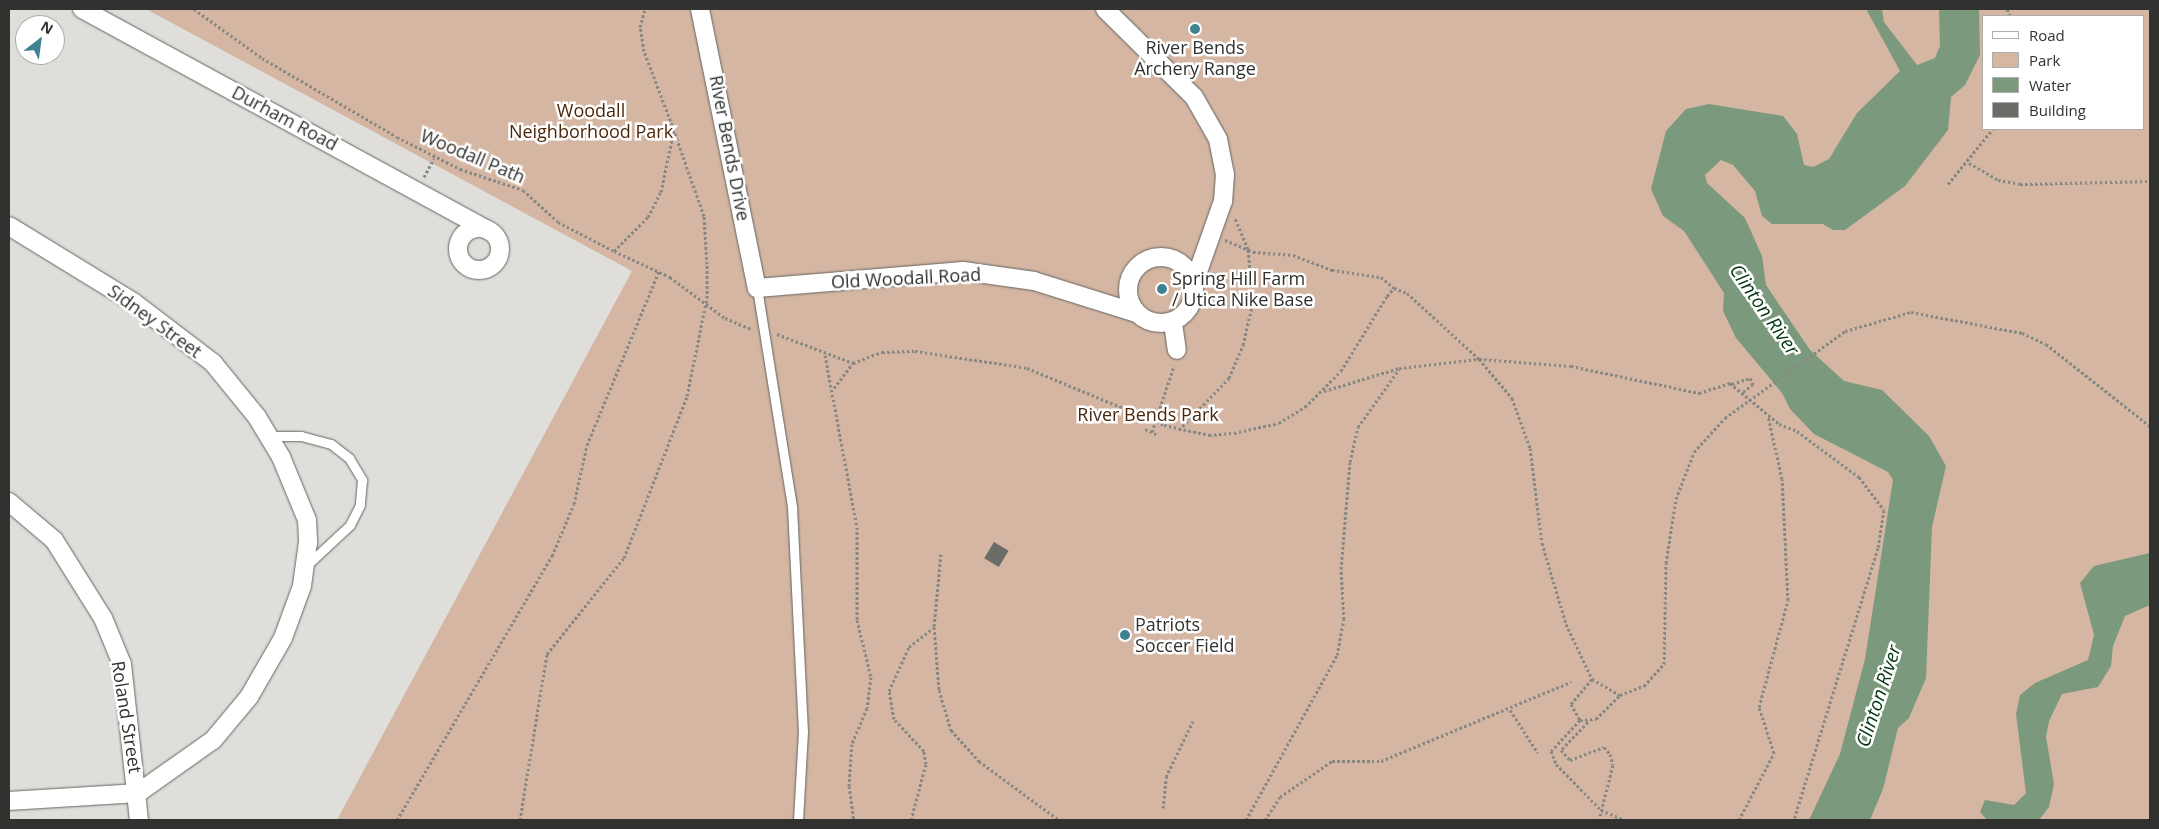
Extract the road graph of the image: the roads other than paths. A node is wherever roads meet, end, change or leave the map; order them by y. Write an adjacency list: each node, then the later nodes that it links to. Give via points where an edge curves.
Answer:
1 (82, 9): 4 (street, Durham Road)
2 (700, 9): 11 (street, River Bends Drive)
3 (1105, 9): 8 (street, via 1204,111 1222,154 1223,201)
4 (457, 214): 6 (street, Durham Road); 7 (street)
5 (9, 226): 17 (street, Sidney Street, via 133,302 198,349 237,391)
6 (488, 230): 7 (street, via 468,231); 7 (street, via 500,246 492,265 472,269 461,260)
7 (458, 247)
8 (1205, 253): 9 (street); 10 (street)
9 (1179, 261): 10 (street); 12 (street, via 1159,257 1142,263)
10 (1195, 280): 15 (street, via 1187,308)
11 (757, 288): 13 (street, Old Woodall Road, via 963,271 1034,281); 23 (lane, via 792,507 803,730)
12 (1127, 291): 13 (street); 14 (street, via 1126,302)
13 (1111, 306): 14 (street, Old Woodall Road)
14 (1136, 313): 15 (street, Old Woodall Road)
15 (1173, 323): 16 (street)
16 (1177, 350)
17 (270, 436): 19 (street, Sidney Street, via 306,520); 19 (lane, via 301,436 331,444 349,458 362,480 360,504 350,525)
18 (9, 502): 20 (street, Roland Street, via 54,540 103,618 122,664)
19 (307, 565): 20 (street, Sidney Street, via 283,638 249,697 213,740)
20 (138, 793): 21 (street); 22 (street, Roland Street)
21 (9, 801)
22 (139, 820)
23 (798, 820)

